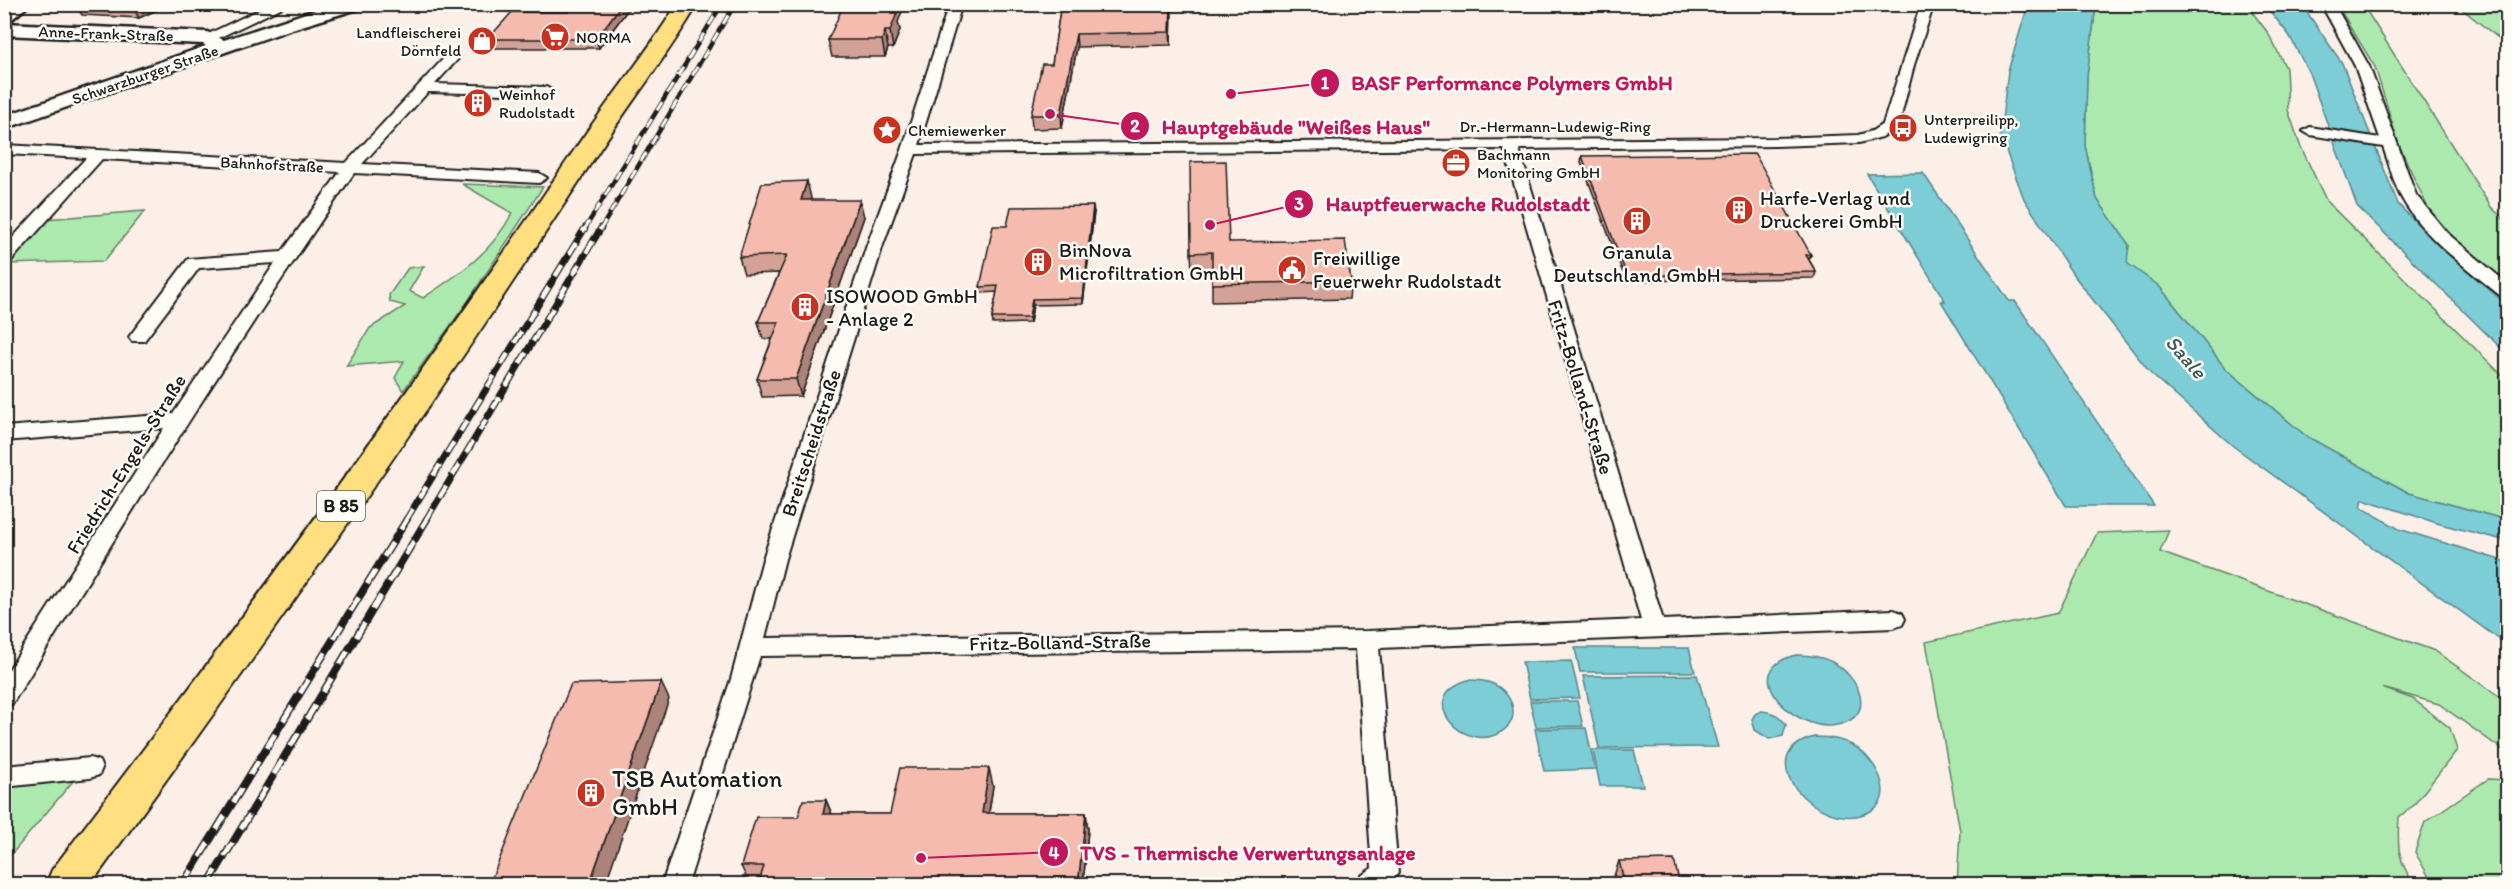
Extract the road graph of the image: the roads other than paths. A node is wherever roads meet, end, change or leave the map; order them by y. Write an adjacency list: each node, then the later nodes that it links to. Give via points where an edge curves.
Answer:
1 (21, 4): 9 (street)
2 (283, 4): 12 (street, Anne-Frank-Straße)
3 (333, 4): 10 (street, Schwarzburger Straße)
4 (354, 4): 10 (street, Schwarzburger Straße)
5 (688, 4): 17 (main road, B 85, via 635,86)
6 (956, 4): 23 (street, Breitscheidstraße)
7 (1928, 4): 21 (street, Dr.-Hermann-Ludewig-Ring, via 1893,120 1877,134 1836,141)
8 (2327, 4): 20 (street, via 2362,66)
9 (4, 16)
10 (285, 26): 12 (street, Schwarzburger Straße)
11 (4, 29): 12 (street, Anne-Frank-Straße)
12 (215, 43): 18 (street, Schwarzburger Straße)
13 (636, 46): 17 (main road, B 85)
14 (451, 59): 15 (street, Friedrich-Engels-Straße)
15 (422, 88): 16 (street); 25 (street, Friedrich-Engels-Straße)
16 (546, 91)
17 (606, 121): 40 (main road, B 85, via 347,498)
18 (4, 123)
19 (2317, 132): 20 (street)
20 (2385, 143): 29 (street, via 2408,195 2431,227)
21 (1510, 145): 23 (street, Dr.-Hermann-Ludewig-Ring); 34 (street, Fritz-Bolland-Straße)
22 (4, 149): 24 (street, Bahnhofstraße)
23 (910, 150): 36 (street, Breitscheidstraße, via 875,245 774,559)
24 (98, 154): 25 (street, Bahnhofstraße); 28 (street)
25 (350, 168): 26 (street, Bahnhofstraße); 27 (street, Friedrich-Engels-Straße)
26 (539, 178)
27 (287, 257): 30 (street, via 194,263); 31 (street, Friedrich-Engels-Straße)
28 (4, 258)
29 (2508, 293)
30 (138, 337)
31 (179, 420): 32 (street); 37 (street, Friedrich-Engels-Straße)
32 (4, 434)
33 (1894, 619): 34 (street, Fritz-Bolland-Straße)
34 (1655, 629): 35 (street, Fritz-Bolland-Straße)
35 (1367, 640): 36 (street, Fritz-Bolland-Straße); 42 (street, via 1385,873)
36 (753, 647): 41 (street, Breitscheidstraße)
37 (4, 697)
38 (90, 768): 39 (street)
39 (4, 777)
40 (67, 885)
41 (675, 885)
42 (1370, 885)

